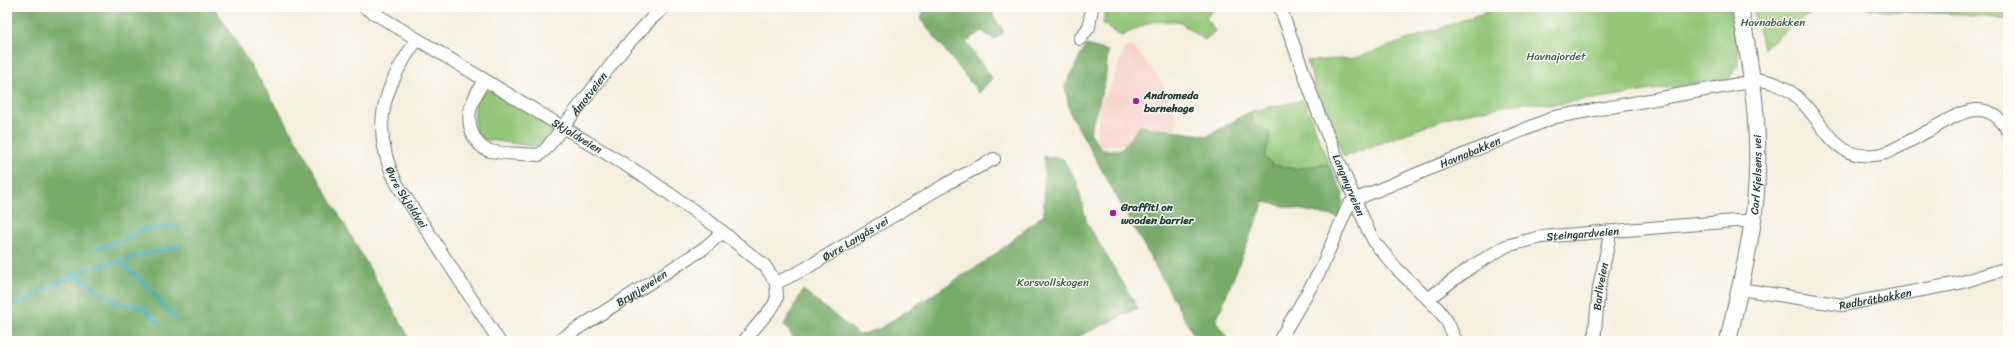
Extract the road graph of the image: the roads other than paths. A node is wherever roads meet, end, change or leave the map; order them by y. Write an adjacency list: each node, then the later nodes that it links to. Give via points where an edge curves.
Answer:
1 (364, 7): 7 (street, Skjoldveien)
2 (665, 7): 10 (street, Åmotveien, via 626,47)
3 (1092, 7): 6 (street, via 1089,27)
4 (1280, 7): 13 (street, Langmyrveien, via 1319,115)
5 (1740, 7): 9 (main road, Carl Kjelsens vei)
6 (1080, 39)
7 (417, 40): 8 (street, Skjoldveien); 21 (street, Øvre Skjoldvei, via 403,59 382,110 382,133 387,161 397,184)
8 (484, 80): 10 (street, Skjoldveien); 10 (street, Åmotveien, via 473,98 468,115 472,132 484,148 539,155)
9 (1752, 80): 11 (street, Havnabakken, via 1776,84 1797,97 1829,138 1852,154 1874,156 1886,153 1968,110 1986,111 2003,122); 13 (street, Havnabakken, via 1555,117); 14 (main road, Carl Kjelsens vei, via 1757,151)
10 (563, 127): 15 (street, Skjoldveien, via 659,186)
11 (2008, 131)
12 (994, 159): 18 (street, Øvre Langås vei, via 948,183 803,270)
13 (1354, 200): 20 (street, Langmyrveien, via 1375,243 1397,269); 24 (street, via 1348,206 1320,271)
14 (1753, 221): 16 (street, Steingardveien, via 1735,220); 19 (main road, Carl Kjelsens vei)
15 (723, 232): 18 (street, Skjoldveien, via 765,266); 22 (street, Brynjeveien, via 703,249)
16 (1608, 232): 20 (street, Steingardveien, via 1541,237 1506,246); 26 (street, Barliveien, via 1609,240 1599,288)
17 (2008, 268): 19 (street, Rødbråtbakken, via 1959,283 1842,305)
18 (776, 283): 23 (street, via 777,297 774,305)
19 (1740, 289): 27 (main road, Carl Kjelsens vei)
20 (1428, 298): 25 (street, Langmyrveien, via 1447,321)
21 (499, 341)
22 (558, 341)
23 (744, 341)
24 (1279, 341)
25 (1456, 341)
26 (1594, 341)
27 (1728, 341)

